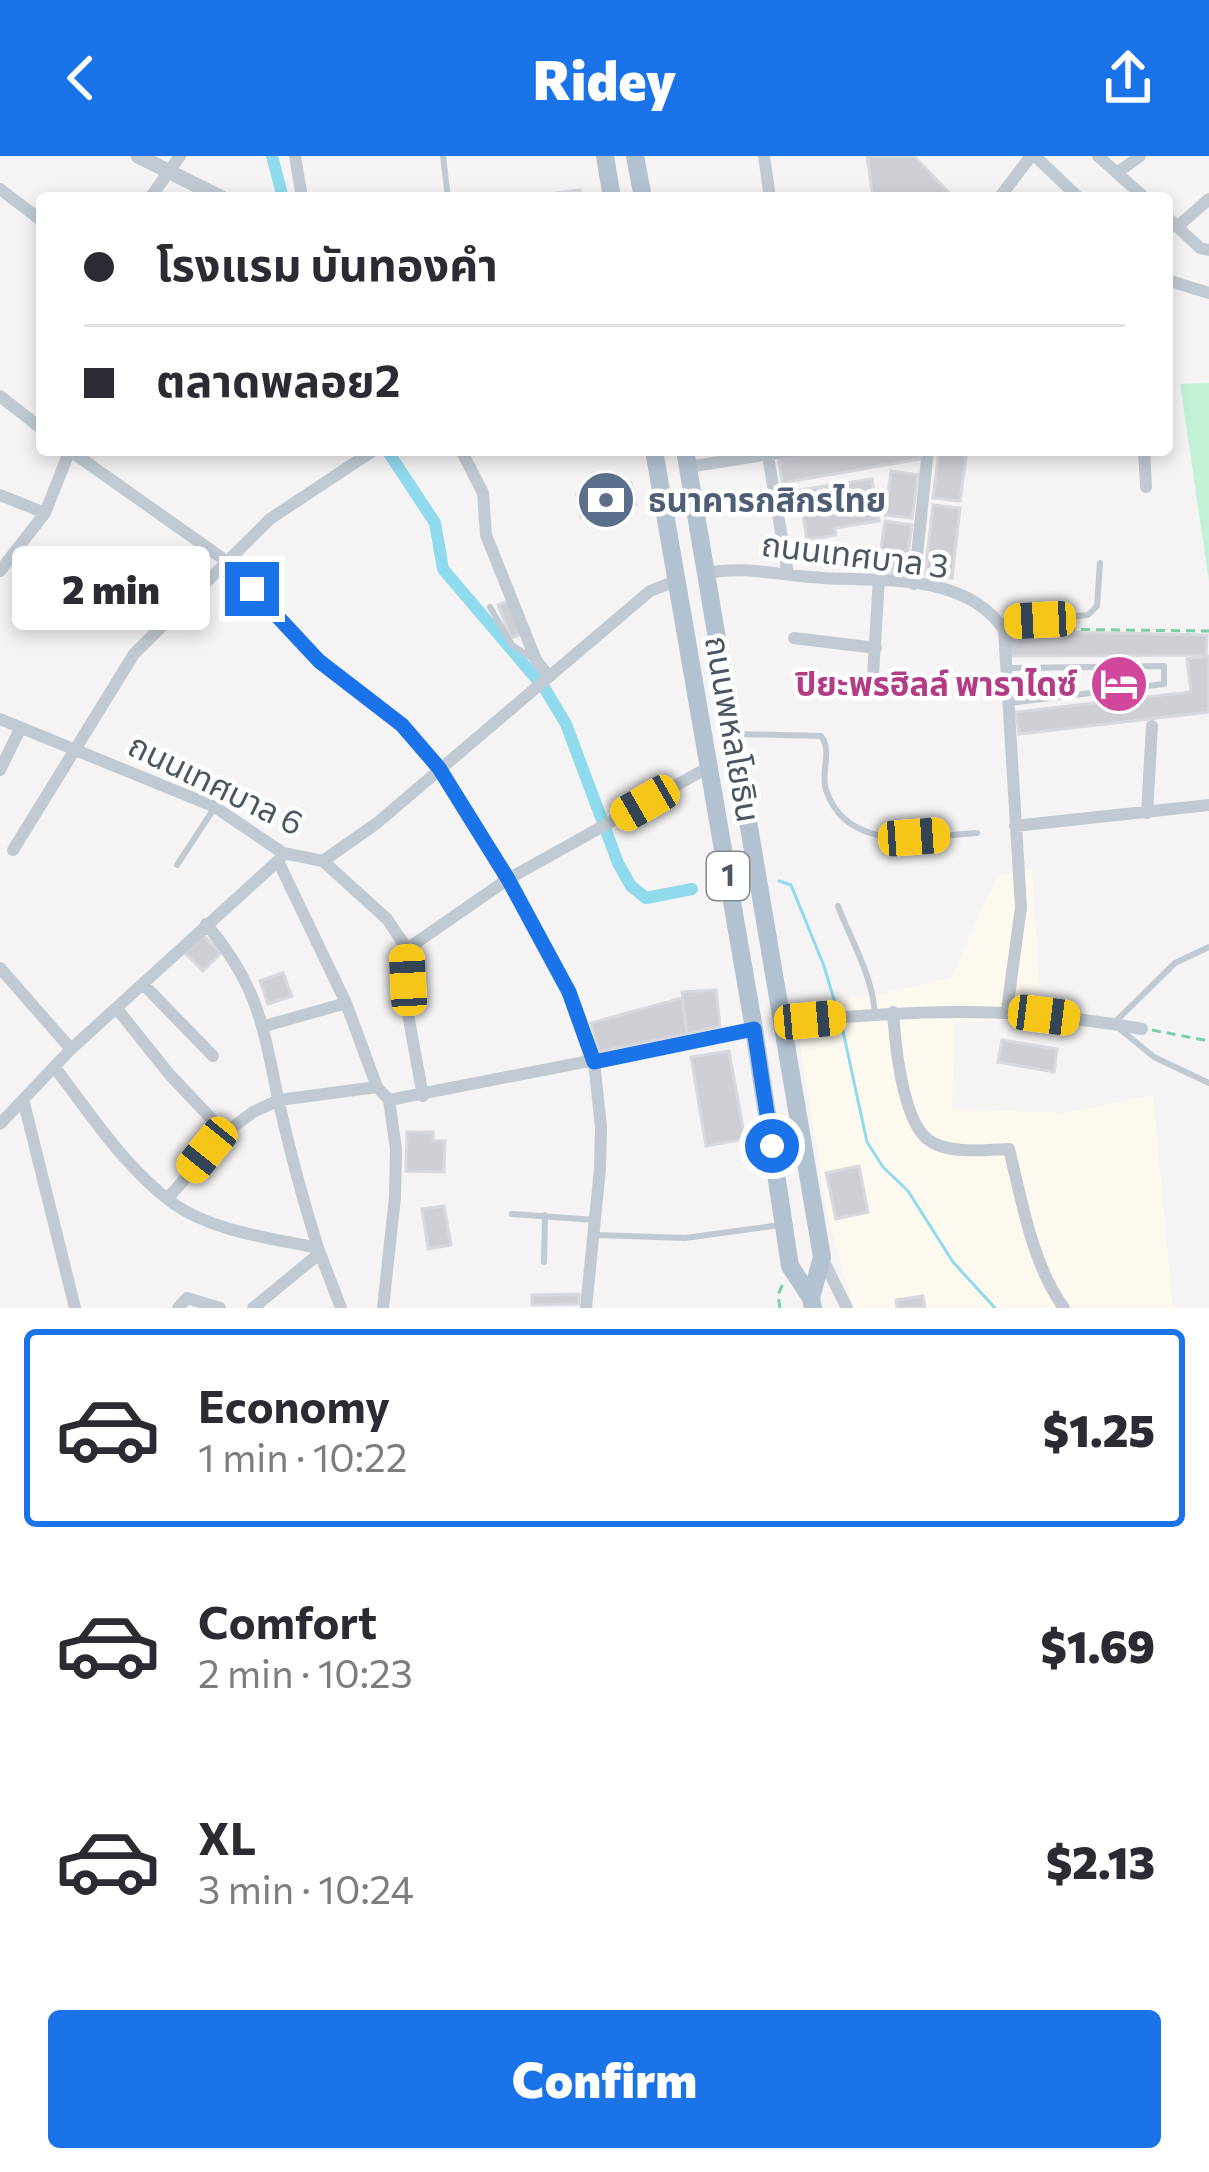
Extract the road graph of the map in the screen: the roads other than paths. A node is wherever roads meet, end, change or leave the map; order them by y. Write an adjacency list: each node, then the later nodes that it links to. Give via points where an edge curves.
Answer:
1 (138, 156): 11 (street)
2 (180, 156): 11 (street)
3 (296, 156): 16 (street)
4 (443, 156): 17 (lane)
5 (605, 156): 18 (main road)
6 (635, 156): 19 (main road)
7 (764, 156): 20 (street)
8 (1033, 156): 21 (street); 22 (street)
9 (1098, 156): 12 (street)
10 (1140, 156): 12 (street)
11 (168, 171): 14 (street); 15 (street)
12 (1118, 173): 23 (street)
13 (0, 189): 25 (street)
14 (154, 192)
15 (210, 192)
16 (301, 192)
17 (447, 192)
18 (611, 192)
19 (642, 192)
20 (769, 192)
21 (1004, 192)
22 (1072, 192)
23 (1139, 192)
24 (1209, 199): 26 (street)
25 (36, 216)
26 (1173, 221)
27 (1173, 223): 28 (street)
28 (1209, 250)
29 (1173, 282): 30 (street)
30 (1209, 293)
31 (0, 397): 32 (street)
32 (36, 424)
33 (67, 456): 45 (street)
34 (77, 456): 46 (street)
35 (365, 456): 46 (street, via 270,519)
36 (464, 456): 58 (street)
37 (655, 456): 52 (main road, ถนนพหลโยธิน / 1)
38 (721, 456): 42 (street)
39 (768, 456): 50 (street)
40 (927, 456): 53 (street)
41 (1144, 456): 43 (street)
42 (687, 459): 49 (main road, ถนนพหลโยธิน / 1)
43 (1146, 487)
44 (0, 494): 45 (street)
45 (45, 513): 48 (street)
46 (229, 563): 68 (street, via 134,654); 70 (street, via 319,661 402,725)
47 (1100, 563): 55 (lane, via 1099,598 1088,615)
48 (0, 571)
49 (706, 573): 50 (street, ถนนเทศบาล 3, via 736,567); 66 (main road, ถนนพหลโยธิน / 1)
50 (788, 574): 51 (street, ถนนเทศบาล 3)
51 (878, 578): 53 (street, ถนนเทศบาล 3); 57 (street)
52 (676, 581): 60 (street, ถนนเทศบาล 6, via 650,590); 67 (main road, ถนนพหลโยธิน / 1)
53 (914, 584): 55 (street, ถนนเทศบาล 3, via 959,594)
54 (490, 607): 58 (lane, via 512,645)
55 (1002, 626): 59 (street)
56 (794, 638): 57 (street)
57 (876, 648): 61 (street)
58 (536, 660): 60 (street)
59 (1006, 668): 62 (street); 62 (lane, via 1164,666 1164,684)
60 (548, 675): 70 (street, ถนนเทศบาล 6)
61 (873, 675)
62 (1009, 703): 75 (street)
63 (0, 718): 65 (street, ถนนเทศบาล 6)
64 (1152, 726): 74 (street)
65 (20, 729): 68 (street, ถนนเทศบาล 6); 71 (street)
66 (732, 734): 67 (main road); 76 (lane, via 821,736 828,746 826,791 867,834); 93 (main road, ถนนพหลโยธิน / 1)
67 (704, 737): 69 (main road, ถนนพหลโยธิน / 1)
68 (76, 747): 73 (street, ถนนเทศบาล 6); 77 (street)
69 (709, 767): 81 (street); 96 (main road, ถนนพหลโยธิน / 1)
70 (439, 768): 79 (street, ถนนเทศบาล 6); 81 (street)
71 (0, 770)
72 (1209, 805): 74 (street)
73 (215, 808): 78 (street, ถนนเทศบาล 6); 80 (lane)
74 (1147, 813): 75 (street)
75 (1015, 826): 90 (street, via 1021,908)
76 (977, 833)
77 (13, 850)
78 (281, 858): 79 (street, ถนนเทศบาล 6); 83 (street); 88 (street)
79 (323, 861): 85 (street, via 387,919)
80 (177, 865)
81 (508, 879): 85 (street); 100 (street, via 569,992)
82 (838, 906): 92 (lane, via 863,957)
83 (206, 924): 87 (street); 95 (street, via 234,958)
84 (1209, 947): 94 (lane, via 1175,963)
85 (406, 949): 104 (street)
86 (0, 968): 98 (street)
87 (143, 984): 89 (street); 99 (street)
88 (346, 1003): 95 (street); 103 (street)
89 (117, 1009): 98 (street); 109 (street)
90 (1007, 1010): 91 (street); 94 (street)
91 (892, 1012): 92 (street); 127 (street, via 907,1101 924,1137 941,1146 1009,1149 1029,1227)
92 (875, 1013): 93 (street)
93 (784, 1022): 116 (main road, ถนนพหลโยธิน / 1)
94 (1113, 1023): 97 (street); 102 (lane, via 1154,1057)
95 (265, 1025): 105 (street)
96 (754, 1029): 100 (street); 113 (main road, ถนนพหลโยธิน / 1)
97 (1142, 1029)
98 (71, 1048): 101 (street)
99 (214, 1056)
100 (594, 1062): 104 (street); 114 (street, via 601,1127)
101 (56, 1069): 107 (street); 110 (street)
102 (1209, 1083)
103 (377, 1087): 105 (street); 106 (street)
104 (423, 1096): 106 (street)
105 (279, 1100): 109 (street); 115 (street)
106 (389, 1100): 124 (street, via 396,1181)
107 (24, 1103): 108 (street); 119 (street)
108 (0, 1124)
109 (225, 1133): 110 (street)
110 (168, 1198): 115 (street, via 234,1230)
111 (512, 1214): 112 (lane)
112 (545, 1215): 114 (lane); 117 (lane)
113 (784, 1224): 114 (lane, via 685,1238); 118 (main road, ถนนพหลโยธิน / 1, via 790,1265)
114 (594, 1227): 125 (street)
115 (319, 1251): 122 (street); 123 (street)
116 (822, 1257): 118 (main road, ถนนพหลโยธิน / 1); 126 (street)
117 (544, 1262)
118 (812, 1303)
119 (74, 1308)
120 (178, 1308): 121 (street, via 187,1298)
121 (220, 1308)
122 (254, 1308)
123 (341, 1308)
124 (382, 1308)
125 (586, 1308)
126 (847, 1308)
127 (1064, 1308)

